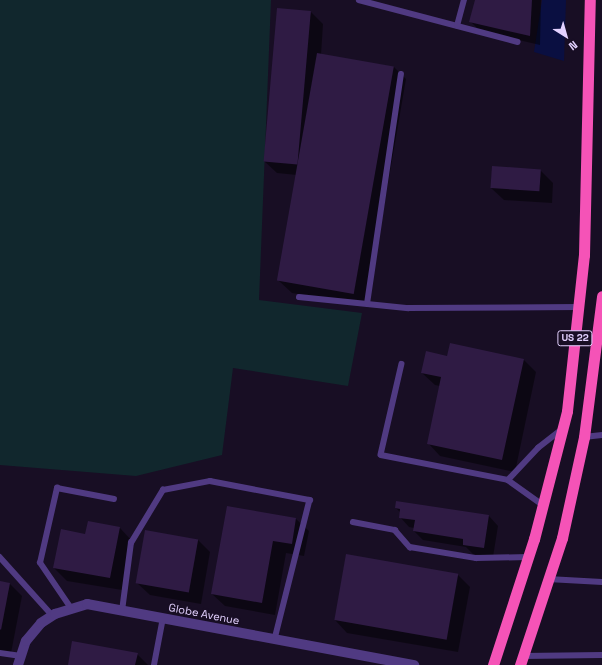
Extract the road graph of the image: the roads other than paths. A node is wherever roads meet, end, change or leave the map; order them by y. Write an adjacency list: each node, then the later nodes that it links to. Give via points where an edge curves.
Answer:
1 (359, 0): 4 (lane)
2 (464, 0): 4 (lane)
3 (590, 0): 10 (highway, US 22, via 584,255)
4 (457, 26): 5 (lane)
5 (518, 42)
6 (401, 75): 9 (lane)
7 (299, 296): 9 (lane)
8 (602, 296): 11 (highway, US 22)
9 (367, 304): 10 (lane, via 408,308 472,309)
10 (579, 307): 13 (highway, US 22, via 567,410)
11 (600, 319): 15 (highway, US 22)
12 (402, 364): 16 (lane, via 380,455)
13 (562, 430): 16 (lane, via 538,448); 18 (highway, US 22)
14 (602, 435): 15 (lane)
15 (584, 437): 22 (highway, US 22, via 562,538)
16 (508, 480): 18 (lane)
17 (114, 499): 24 (lane, via 57,488 40,563)
18 (543, 506): 21 (highway, US 22)
19 (353, 522): 21 (lane, via 395,530 410,547 476,558)
20 (0, 557): 26 (lane)
21 (529, 557): 35 (highway, US 22)
22 (548, 579): 23 (lane); 32 (highway, US 22)
23 (602, 582)
24 (70, 607): 25 (street, Globe Avenue, via 87,604); 26 (street, Globe Avenue)
25 (122, 611): 27 (street, Globe Avenue); 28 (lane, via 131,543 163,490 210,480 310,500)
26 (53, 616): 31 (street, Globe Avenue, via 30,636)
27 (163, 618): 28 (street, Globe Avenue); 33 (lane)
28 (275, 639): 34 (street, Globe Avenue)
29 (0, 653): 31 (lane)
30 (602, 655): 32 (lane)
31 (20, 660)
32 (522, 660)
33 (154, 665)
34 (414, 665)
35 (493, 665)

